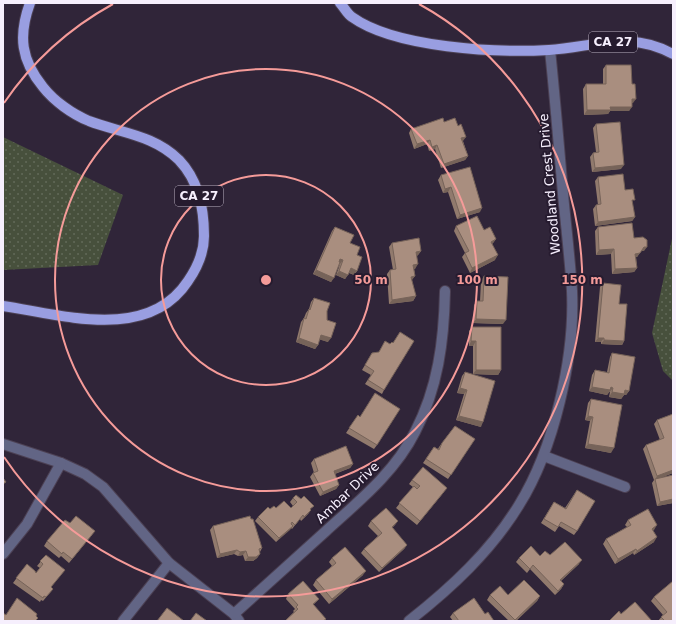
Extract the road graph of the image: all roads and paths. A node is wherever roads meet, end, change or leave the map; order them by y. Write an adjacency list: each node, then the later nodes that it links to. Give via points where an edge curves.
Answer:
1 (30, 3): 6 (main road, CA 27, via 24,19 22,45 28,65 43,88 64,107 89,121 157,143 180,161 195,183 204,211 204,244 195,270 182,290 158,310 132,319 101,321)
2 (340, 3): 3 (main road, CA 27, via 351,16 373,29 403,39 483,49)
3 (550, 50): 4 (main road, CA 27, via 638,41 652,44); 8 (street, Woodland Crest Drive, via 572,292 570,343 565,379)
4 (673, 54)
5 (445, 291): 13 (street, Ambar Drive, via 444,333 432,392 415,433 380,482)
6 (3, 306)
7 (3, 444): 9 (street)
8 (544, 456): 10 (street); 15 (street, Woodland Crest Drive, via 520,505 492,544 438,598)
9 (61, 463): 11 (street, via 27,524); 12 (street, via 85,474 103,487)
10 (625, 487)
11 (3, 554)
12 (169, 563): 13 (street); 14 (street)
13 (237, 618)
14 (123, 621)
15 (410, 621)

